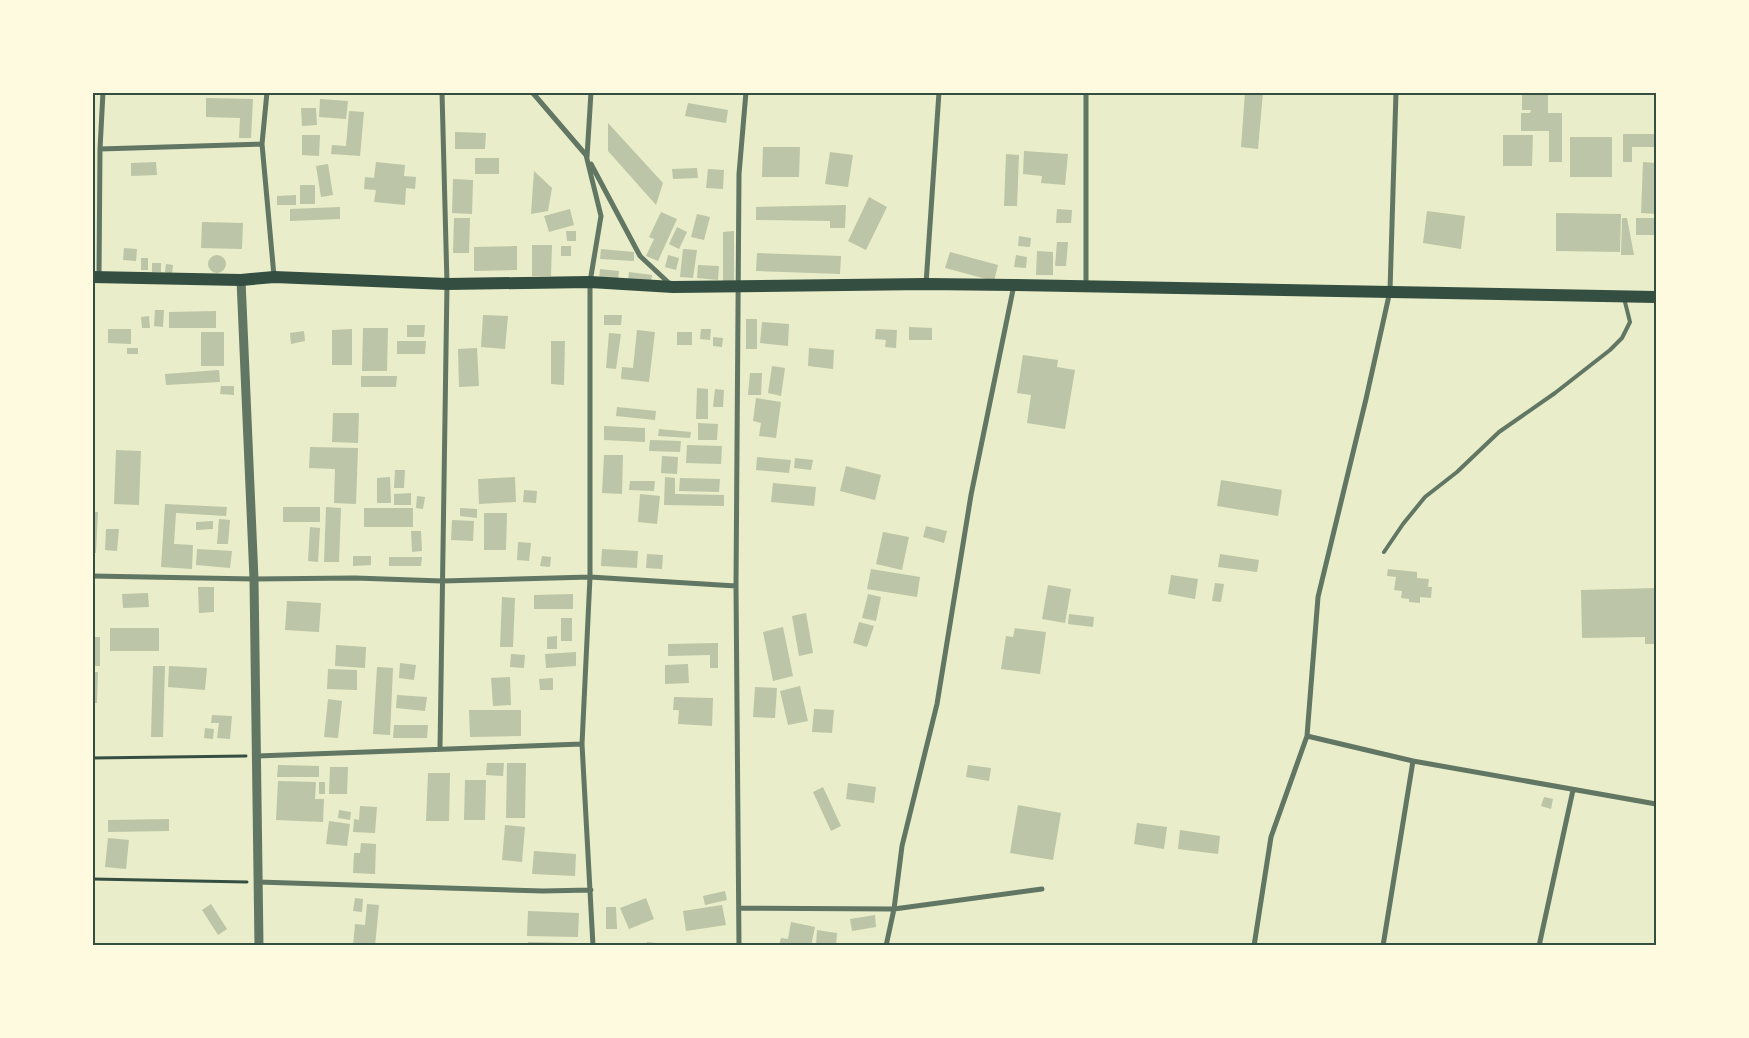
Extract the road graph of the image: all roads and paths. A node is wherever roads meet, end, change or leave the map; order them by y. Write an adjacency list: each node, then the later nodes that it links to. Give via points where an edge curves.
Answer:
1 (103, 92): 11 (street)
2 (268, 92): 10 (street)
3 (442, 92): 17 (street)
4 (532, 92): 12 (street)
5 (591, 92): 12 (street)
6 (746, 92): 20 (street, via 739,174)
7 (939, 92): 18 (street)
8 (1086, 92): 22 (street)
9 (1396, 92): 23 (street)
10 (262, 144): 11 (street); 14 (street)
11 (100, 149): 13 (street)
12 (586, 156): 16 (street, via 602,216); 21 (street, via 640,256)
13 (96, 277): 15 (main road)
14 (274, 277): 15 (main road); 17 (main road)
15 (241, 280): 29 (street)
16 (590, 282): 17 (main road); 21 (main road); 28 (street)
17 (447, 284): 30 (street)
18 (926, 284): 19 (main road); 20 (main road)
19 (1014, 285): 22 (main road); 45 (street, via 971,494 936,704 902,846)
20 (738, 286): 21 (main road); 31 (street)
21 (673, 287)
22 (1086, 287): 23 (main road)
23 (1390, 291): 24 (main road); 32 (street, via 1318,598)
24 (1624, 297): 25 (main road); 26 (lane, via 1630,322 1622,338 1499,432 1425,497)
25 (1656, 297)
26 (1384, 552)
27 (92, 576): 29 (street)
28 (590, 577): 30 (street); 31 (street); 33 (street)
29 (254, 579): 30 (street); 35 (street)
30 (442, 581): 34 (street)
31 (736, 586): 44 (street)
32 (1307, 736): 37 (street); 50 (street, via 1272,837)
33 (582, 744): 34 (street); 43 (street)
34 (440, 749): 35 (street)
35 (257, 756): 36 (path); 41 (street)
36 (92, 758)
37 (1413, 761): 38 (street); 51 (street)
38 (1573, 790): 39 (street); 52 (street)
39 (1656, 804)
40 (92, 879): 41 (path)
41 (258, 882): 43 (street); 46 (street)
42 (1042, 889): 45 (street)
43 (591, 890): 47 (street)
44 (739, 908): 45 (street); 48 (street)
45 (894, 908): 49 (street)
46 (260, 946)
47 (593, 946)
48 (739, 946)
49 (886, 946)
50 (1254, 946)
51 (1383, 946)
52 (1539, 946)

